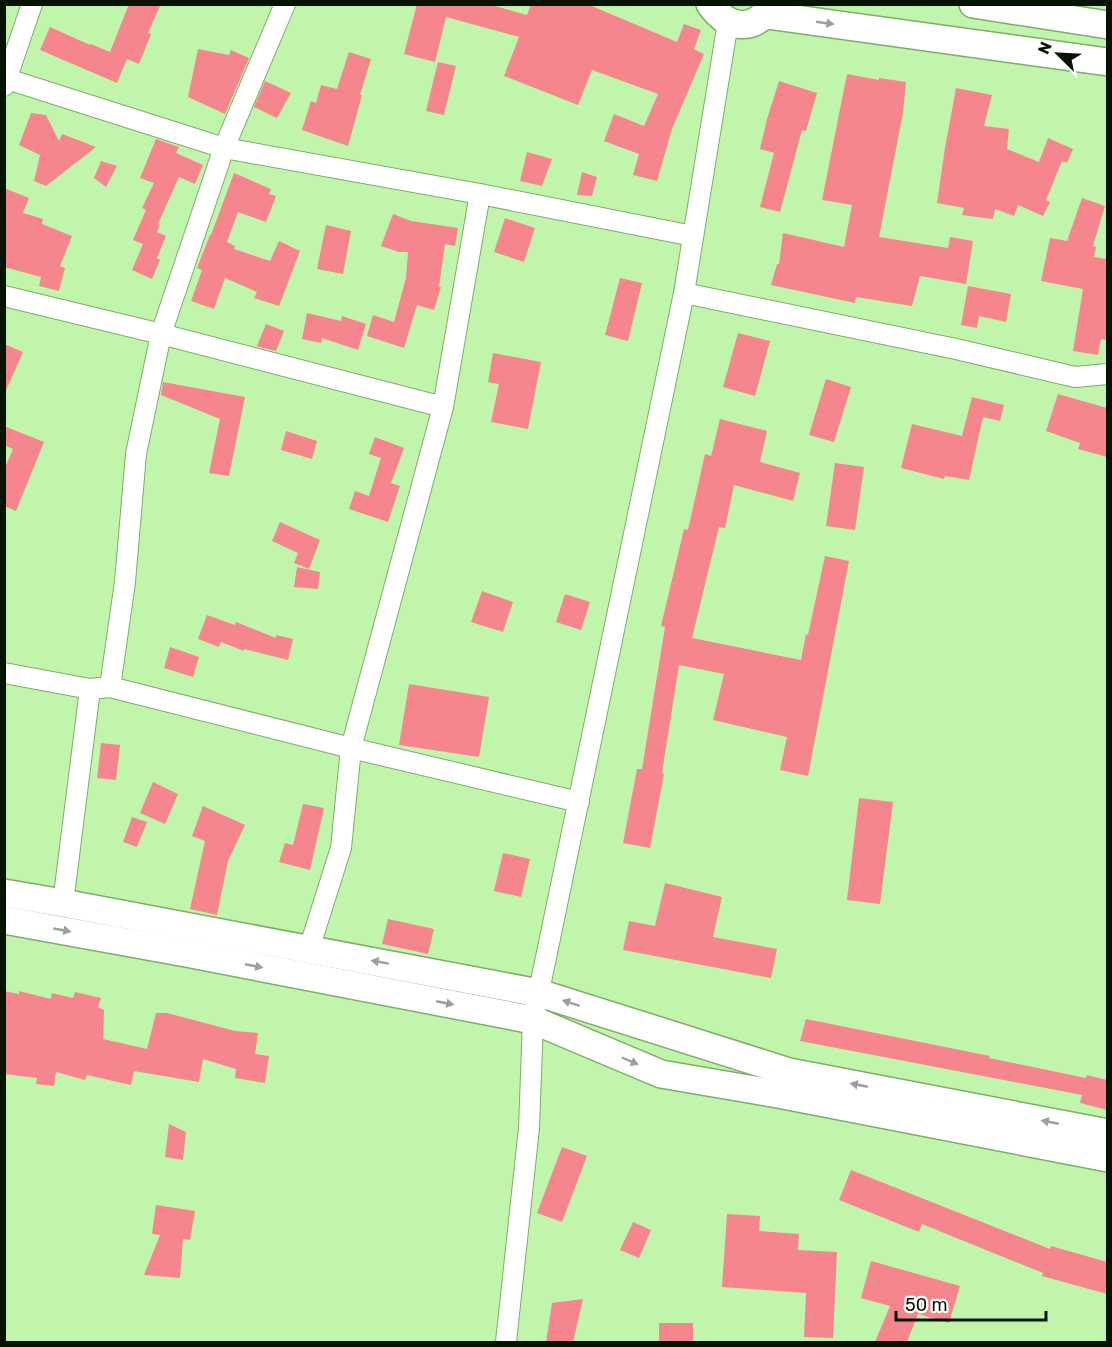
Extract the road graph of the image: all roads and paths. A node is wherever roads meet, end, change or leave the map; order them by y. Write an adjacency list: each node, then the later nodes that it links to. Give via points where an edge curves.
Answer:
1 (32, 4): 8 (street)
2 (285, 4): 9 (street)
3 (973, 4): 6 (street)
4 (770, 10): 5 (street, via 748,25 738,25); 7 (street, one-way to 7)
5 (719, 13): 11 (street)
6 (1107, 25)
7 (1107, 62)
8 (5, 81): 9 (street)
9 (224, 148): 10 (street); 14 (street)
10 (480, 194): 11 (street); 16 (street)
11 (693, 236): 12 (street)
12 (684, 292): 15 (street, via 1075,377); 21 (street)
13 (4, 296): 14 (street)
14 (161, 334): 16 (street); 18 (street, via 136,454 125,582)
15 (1107, 374)
16 (443, 407): 20 (street)
17 (4, 673): 19 (street)
18 (110, 687): 19 (street); 20 (street)
19 (90, 689): 23 (street)
20 (351, 748): 21 (street); 25 (street, via 341,848)
21 (579, 802): 26 (street)
22 (4, 893): 23 (street)
23 (63, 903): 25 (street)
24 (4, 920): 27 (street, one-way to 27)
25 (309, 950): 26 (street, one-way to 25)
26 (540, 993): 27 (street); 28 (street, one-way to 26, via 789,1072)
27 (533, 1020): 29 (street, one-way to 29, via 662,1074); 30 (street, via 529,1128)
28 (1107, 1133)
29 (1107, 1158)
30 (506, 1342)

